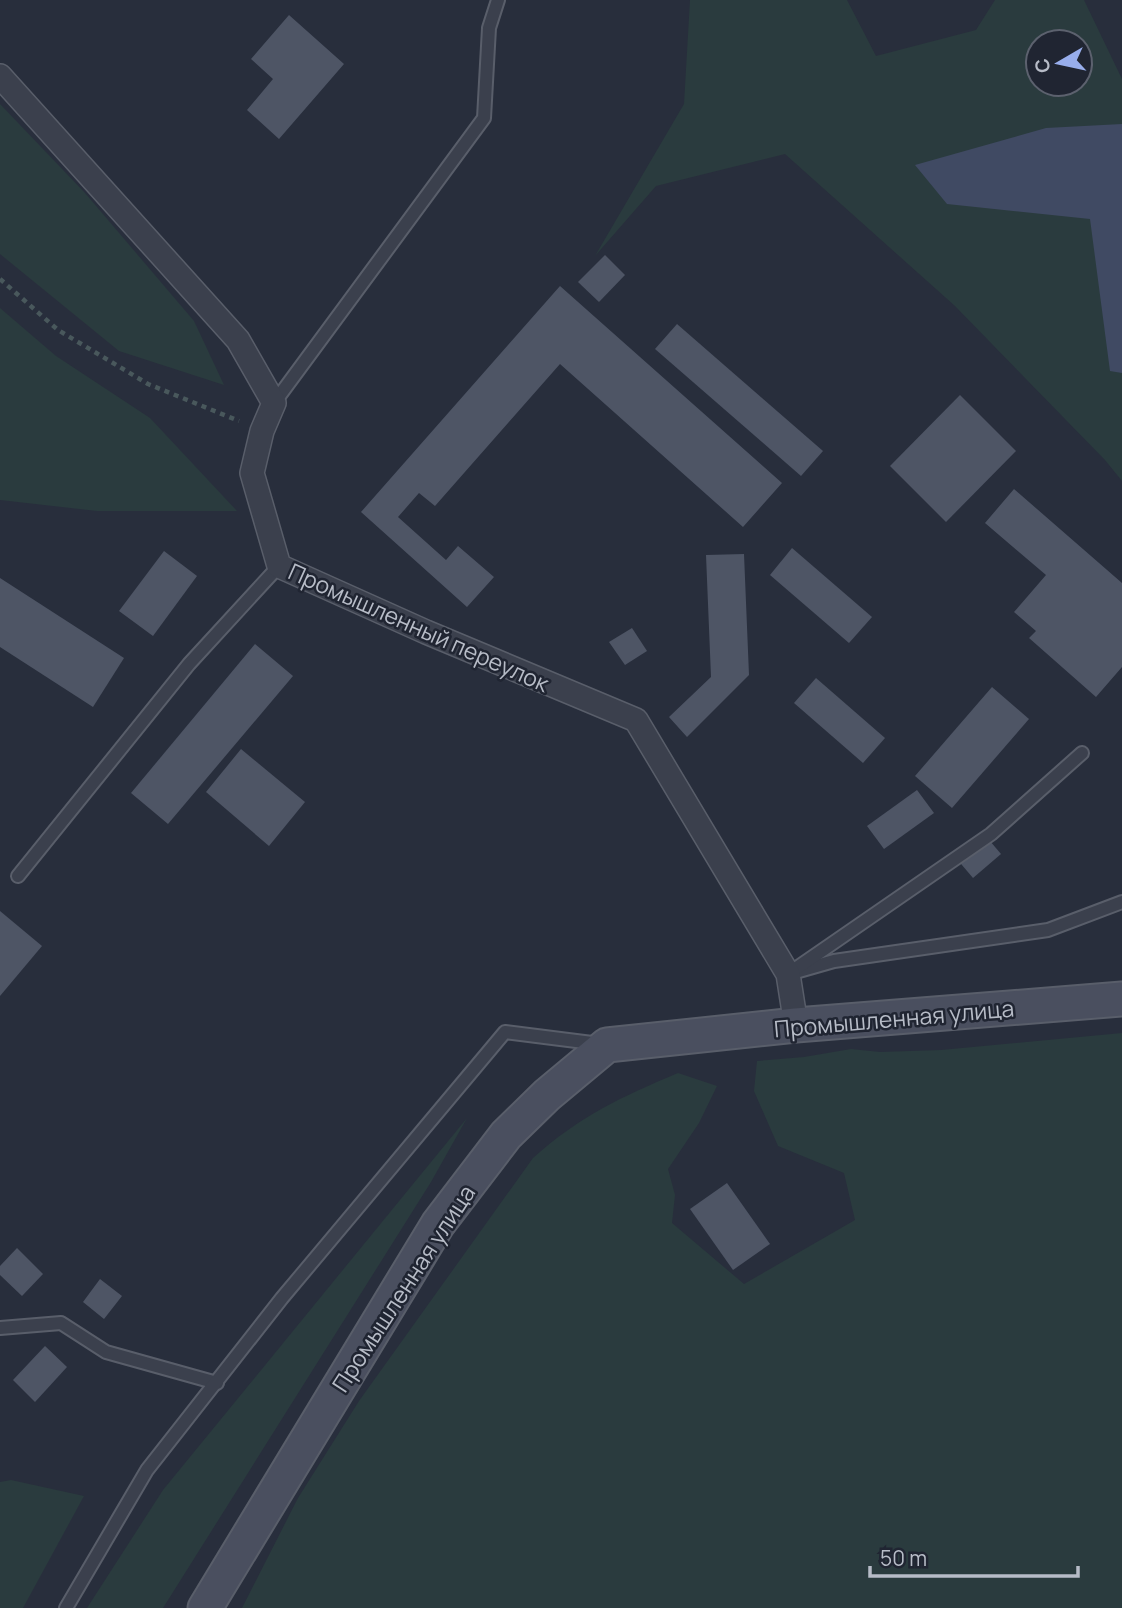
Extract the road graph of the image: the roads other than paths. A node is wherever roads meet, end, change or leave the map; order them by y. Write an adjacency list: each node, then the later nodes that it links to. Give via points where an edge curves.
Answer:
1 (498, 0): 3 (lane, via 489,28 484,118)
2 (0, 76): 3 (street, via 238,340)
3 (274, 403): 4 (street, Промышленный переулок, via 252,473)
4 (279, 566): 6 (lane, via 189,664); 8 (street, Промышленный переулок, via 636,720)
5 (1082, 753): 8 (lane, via 991,834)
6 (18, 876)
7 (1122, 902): 8 (lane, via 1048,930 834,961)
8 (789, 974): 10 (street, Промышленный переулок)
9 (1122, 999): 10 (main road, Промышленная улица)
10 (796, 1025): 11 (main road, Промышленная улица)
11 (607, 1045): 13 (lane, via 505,1032 282,1298); 15 (main road, Промышленная улица, via 506,1135 438,1224)
12 (0, 1328): 13 (lane, via 61,1323 106,1352)
13 (217, 1383): 14 (lane, via 147,1470)
14 (66, 1608)
15 (205, 1608)

